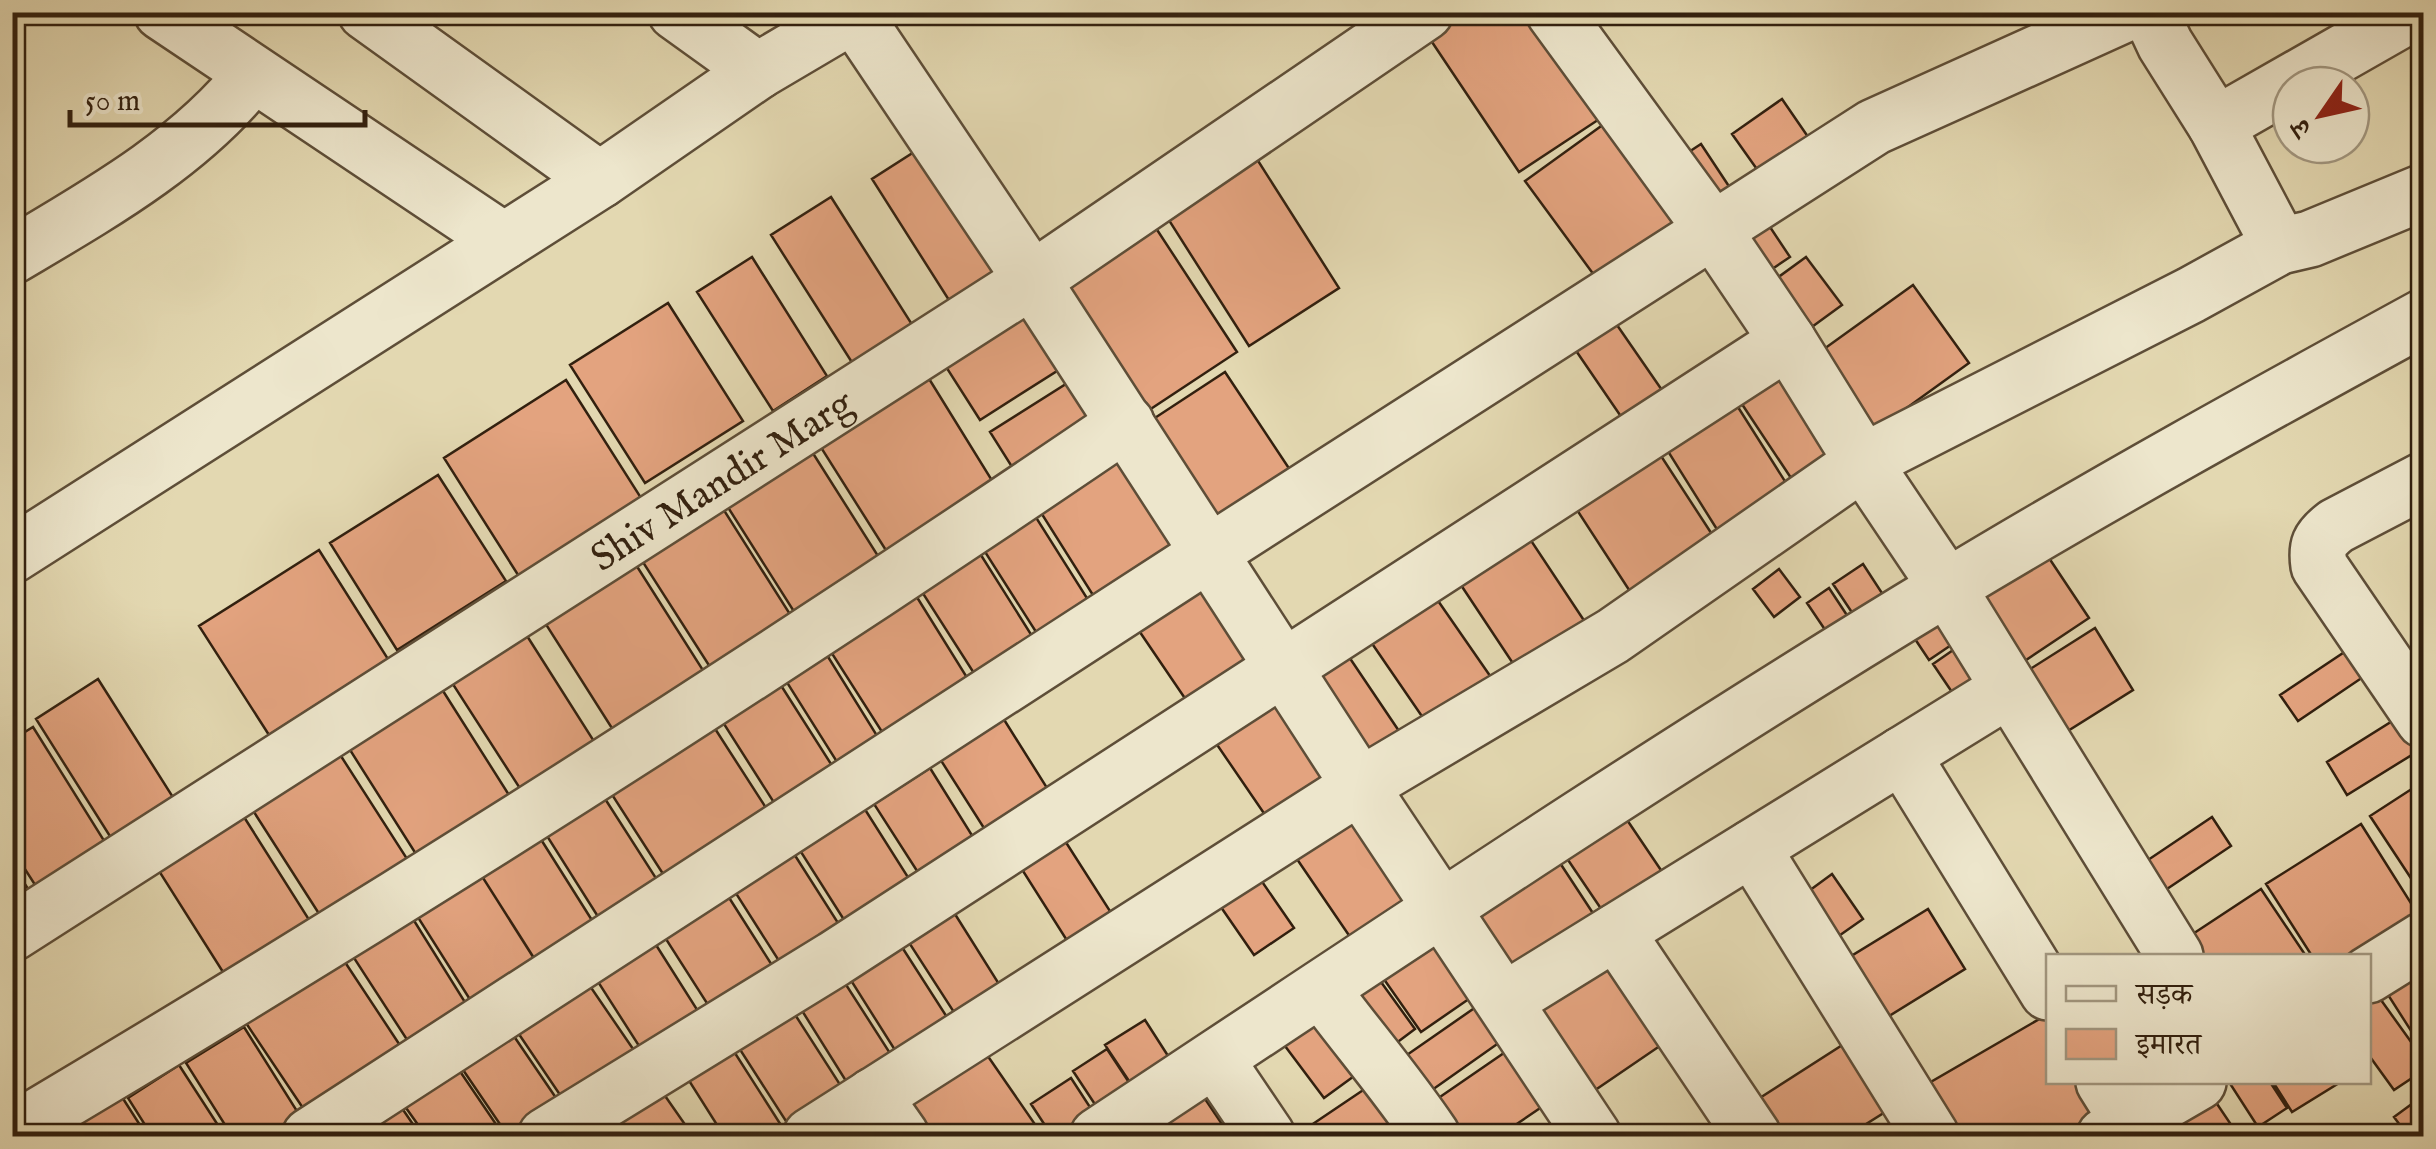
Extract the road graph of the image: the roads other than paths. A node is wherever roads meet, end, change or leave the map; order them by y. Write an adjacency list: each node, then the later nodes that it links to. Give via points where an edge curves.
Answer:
1 (162, 12): 12 (street)
2 (366, 12): 14 (street)
3 (676, 12): 11 (street)
4 (1425, 12): 10 (street, Shiv Mandir Marg)
5 (1554, 12): 16 (street)
6 (2130, 12): 16 (street, via 1874,126)
7 (2150, 12): 13 (street)
8 (856, 14): 11 (street); 20 (street)
9 (2409, 14): 13 (street)
10 (1359, 31): 20 (street, Shiv Mandir Marg)
11 (758, 71): 14 (street)
12 (253, 74): 17 (street); 19 (street, via 226,109 178,150)
13 (2216, 125): 18 (street)
14 (600, 180): 17 (street)
15 (2424, 192): 18 (street)
16 (1713, 230): 22 (street); 26 (street)
17 (504, 241): 27 (street)
18 (2280, 246): 24 (street)
19 (12, 256)
20 (1032, 280): 23 (street); 37 (street, Shiv Mandir Marg)
21 (2424, 317): 28 (street)
22 (1788, 341): 24 (street); 29 (street)
23 (1126, 423): 26 (street); 48 (street, via 885,587 354,925)
24 (1864, 462): 28 (street); 33 (street, via 1613,636)
25 (2424, 480): 31 (street, via 2336,526 2316,547 2319,566)
26 (1211, 552): 29 (street); 49 (street)
27 (12, 555)
28 (1947, 587): 30 (street); 35 (street)
29 (1283, 670): 33 (street); 50 (street)
30 (2009, 689): 32 (street); 39 (street)
31 (2424, 720)
32 (1902, 755): 34 (street); 42 (street)
33 (1360, 786): 35 (street); 47 (street)
34 (1752, 848): 36 (street); 57 (street)
35 (1440, 907): 41 (street); 43 (street)
36 (1616, 932): 43 (street); 56 (street)
37 (12, 933)
38 (2424, 940): 40 (street)
39 (2174, 954)
40 (2371, 974)
41 (1321, 989): 44 (street); 54 (street)
42 (2046, 989)
43 (1504, 1000): 55 (street)
44 (1215, 1059): 52 (street); 53 (street)
45 (2192, 1084): 46 (street)
46 (2112, 1113)
47 (887, 1116): 51 (street)
48 (12, 1132)
49 (310, 1136)
50 (546, 1136)
51 (812, 1136)
52 (1098, 1136)
53 (1267, 1136)
54 (1432, 1136)
55 (1593, 1136)
56 (1753, 1136)
57 (1930, 1136)

